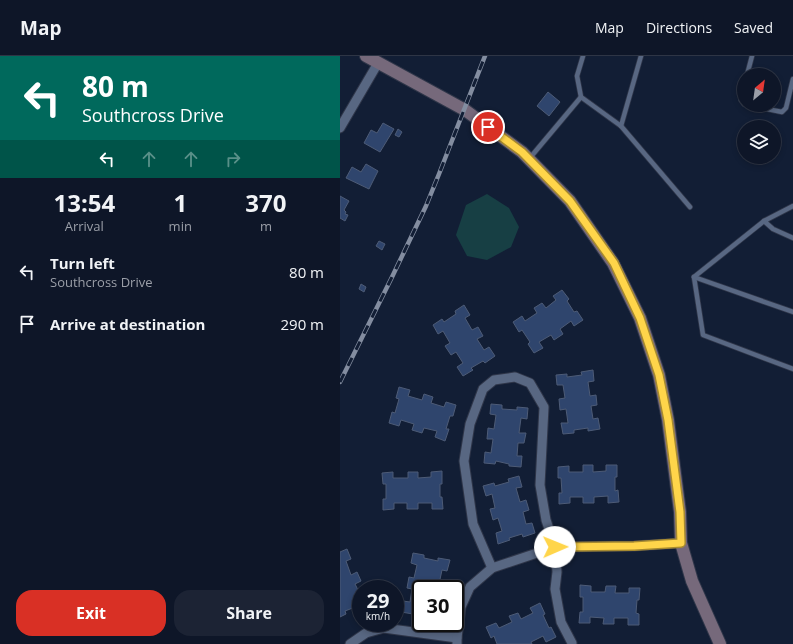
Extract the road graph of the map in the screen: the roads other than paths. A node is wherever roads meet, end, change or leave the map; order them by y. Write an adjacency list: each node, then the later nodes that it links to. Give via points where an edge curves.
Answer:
1 (366, 56): 5 (street)
2 (583, 56): 8 (lane, via 577,76)
3 (641, 56): 10 (lane)
4 (752, 56): 6 (lane)
5 (378, 63): 11 (street); 12 (street, via 465,110)
6 (749, 68)
7 (793, 79): 9 (lane, via 786,108)
8 (581, 97): 10 (lane); 12 (lane)
9 (781, 112)
10 (621, 126): 14 (lane)
11 (340, 128)
12 (528, 159): 20 (street, via 570,201 614,263 640,318 659,375 668,420 680,512)
13 (793, 206): 15 (lane)
14 (690, 207)
15 (764, 220): 16 (lane, via 773,229); 17 (lane)
16 (793, 238)
17 (694, 277): 18 (lane); 19 (lane, via 703,335)
18 (793, 312)
19 (793, 370)
20 (681, 543): 21 (street); 26 (street, via 692,581)
21 (555, 547): 22 (street); 22 (street, via 546,520 540,485 544,407 530,383 515,377 494,380 483,389 470,424 464,461 472,524); 24 (street, via 555,589 561,622)
22 (492, 568): 23 (street, via 470,588 464,600)
23 (457, 641): 25 (street, via 384,628 366,633)
24 (572, 643)
25 (350, 644)
26 (720, 644)

